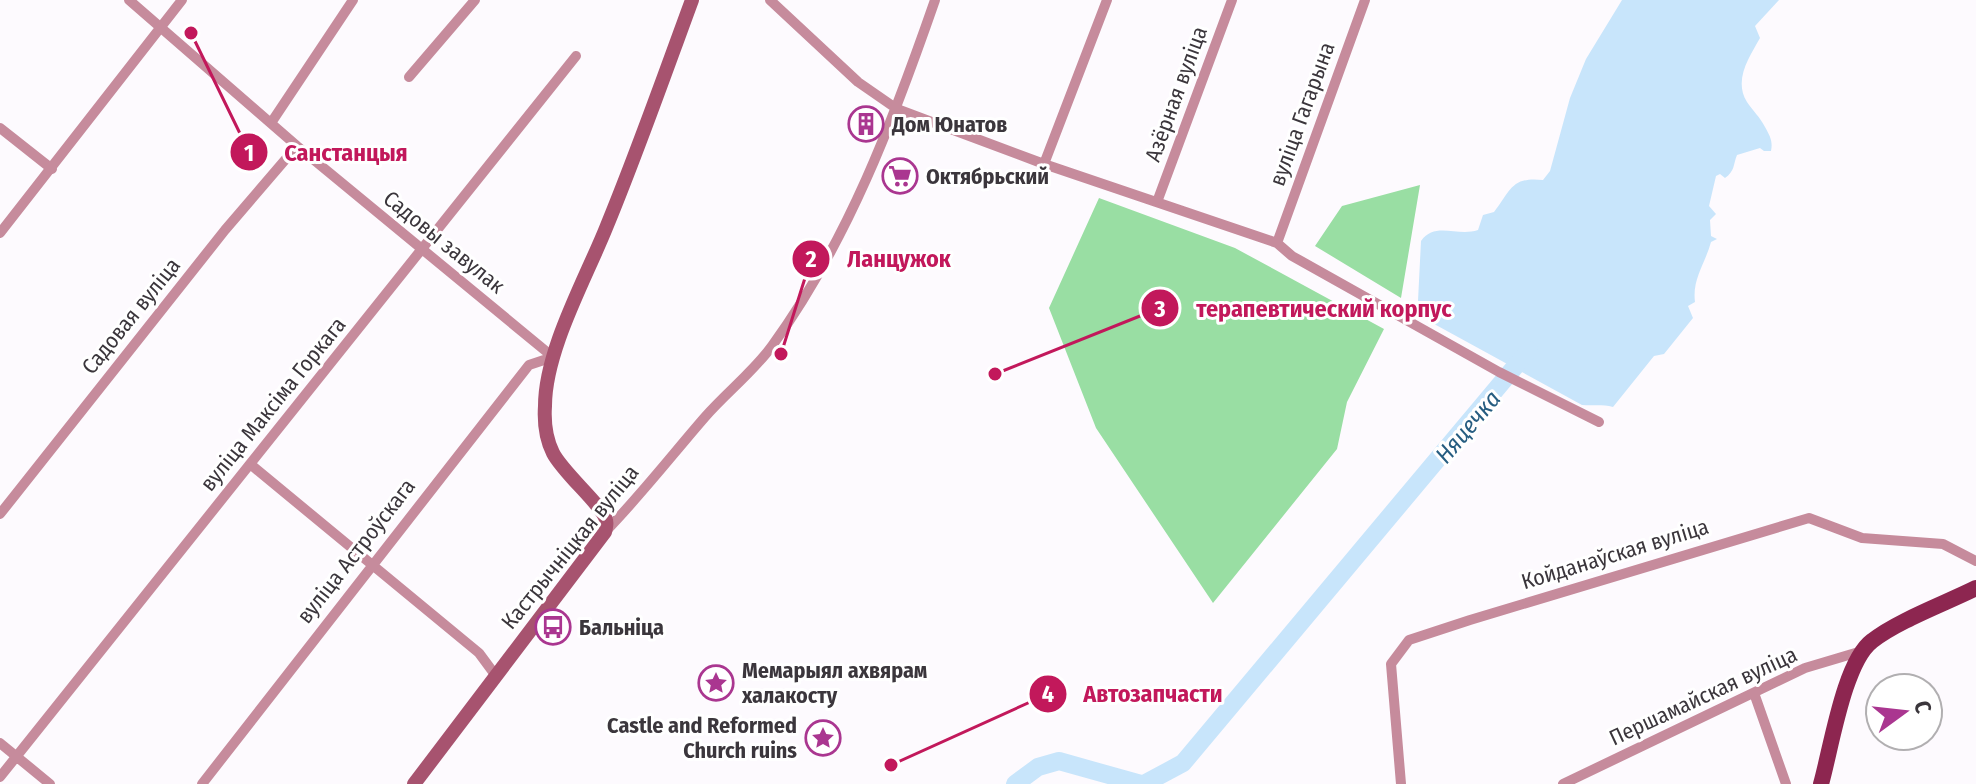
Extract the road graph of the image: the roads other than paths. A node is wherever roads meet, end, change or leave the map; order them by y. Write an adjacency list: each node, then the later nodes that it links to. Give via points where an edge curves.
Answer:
1 (129, 0): 11 (street, Садовы завулак)
2 (182, 0): 11 (street)
3 (353, 0): 15 (street)
4 (475, 0): 13 (street)
5 (692, 0): 24 (street)
6 (770, 0): 14 (street, via 858,82)
7 (935, 0): 14 (street, Кастрычніцкая вуліца)
8 (1107, 0): 18 (street)
9 (1232, 0): 20 (street, Азёрная вуліца)
10 (1365, 0): 22 (street, вуліца Гагарына)
11 (161, 27): 15 (street, Садовы завулак); 19 (street)
12 (576, 56): 23 (street, вуліца Максіма Горкага)
13 (409, 77)
14 (897, 109): 18 (street); 28 (street, Кастрычніцкая вуліца, via 839,237 771,347)
15 (271, 123): 17 (street, Садовы завулак)
16 (0, 128): 19 (street)
17 (297, 146): 23 (street, Садовы завулак); 27 (street, Садовая вуліца)
18 (1044, 164): 20 (street)
19 (52, 169): 21 (street)
20 (1157, 202): 22 (street)
21 (0, 233)
22 (1277, 243): 25 (street, via 1515,381)
23 (423, 250): 24 (street, Садовы завулак); 26 (street, вуліца Максіма Горкага)
24 (553, 357): 28 (street, via 544,405 546,434 562,467 601,511 607,521); 30 (street, вуліца Астроўскага, via 529,365)
25 (1599, 422)
26 (250, 464): 30 (street); 36 (street, вуліца Максіма Горкага)
27 (0, 514)
28 (605, 532): 33 (street, Кастрычніцкая вуліца)
29 (1976, 561): 41 (street, Койданаўская вуліца, via 1943,544 1862,538 1809,518 1409,640 1391,664)
30 (374, 564): 33 (street, via 479,653); 39 (street, вуліца Астроўскага)
31 (1976, 588): 32 (main road, via 1886,632)
32 (1862, 651): 34 (street, Першамайская вуліца, via 1805,668); 44 (main road, via 1851,672)
33 (496, 676): 40 (street, Кастрычніцкая вуліца)
34 (1754, 693): 42 (street, Першамайская вуліца); 43 (street)
35 (0, 743): 36 (street)
36 (15, 755): 37 (street, вуліца Максіма Горкага); 38 (street)
37 (0, 777)
38 (50, 784)
39 (202, 784)
40 (414, 784)
41 (1401, 784)
42 (1563, 784)
43 (1786, 784)
44 (1821, 784)

